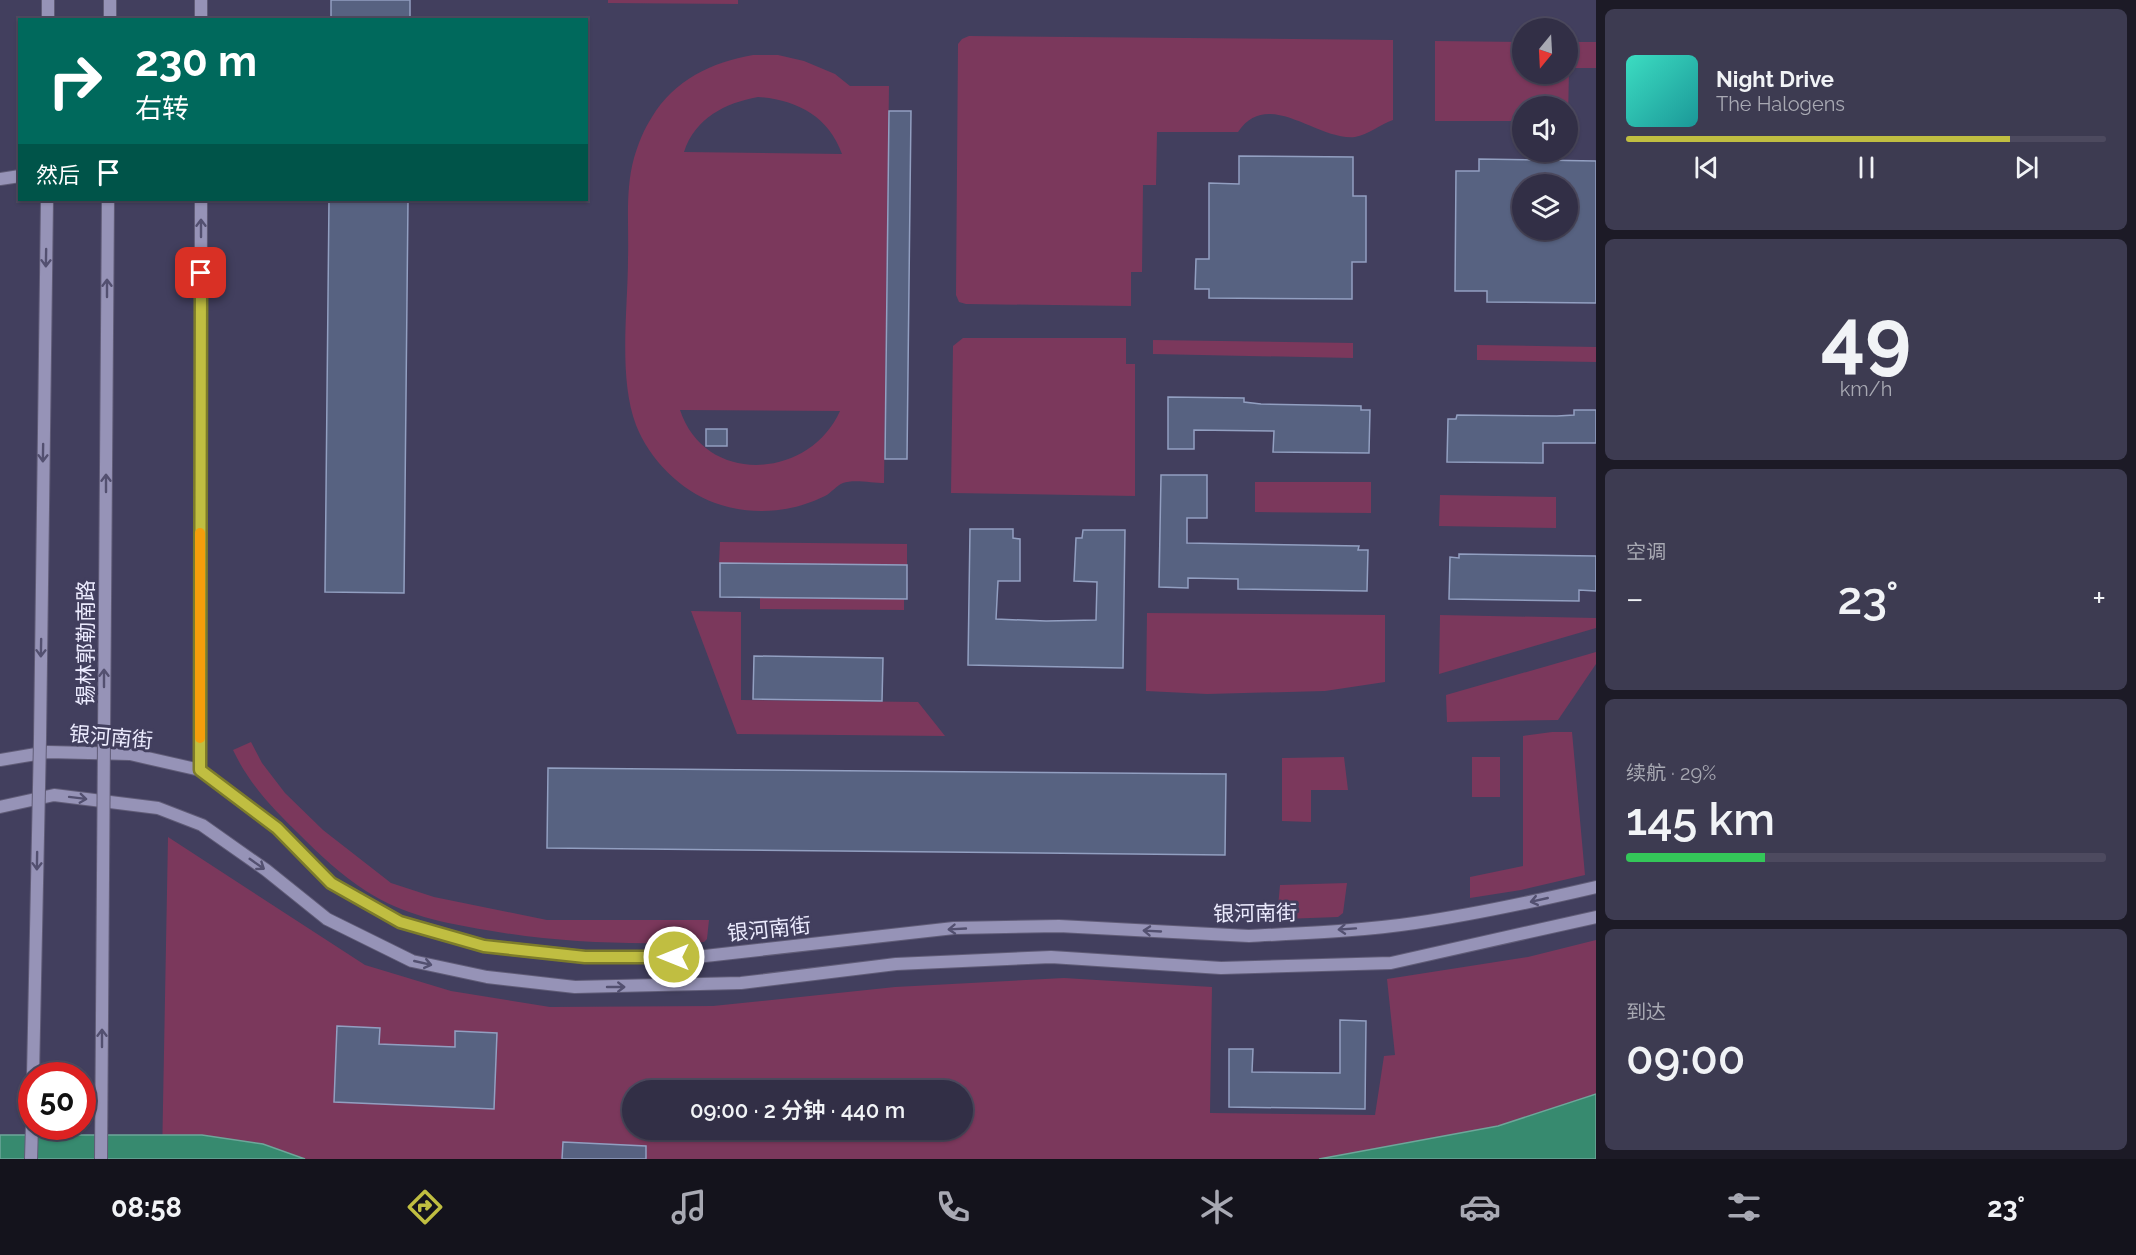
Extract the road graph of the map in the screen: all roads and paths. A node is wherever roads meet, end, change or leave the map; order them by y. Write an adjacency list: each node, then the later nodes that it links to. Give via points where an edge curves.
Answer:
1 (48, 0): 4 (main road)
2 (110, 0): 5 (main road)
3 (201, 0): 6 (main road)
4 (48, 18)
5 (110, 18)
6 (201, 18)
7 (18, 176): 8 (main road)
8 (0, 179)
9 (47, 201): 17 (main road, 锡林郭勒南路, one-way to 17, bridge)
10 (108, 201): 20 (main road, 锡林郭勒南路, one-way to 10, bridge)
11 (201, 201): 13 (main road, one-way to 11)
12 (0, 760): 13 (main road, 银河南街, via 48,752 130,754)
13 (200, 770): 15 (main road, 银河南街, one-way to 13, via 1413,924 1280,934 1249,936 1059,926 954,928 696,957 585,957 484,946 400,922 331,883 277,828)
14 (0, 807): 16 (main road, one-way to 16, via 54,795 158,808 202,825 327,919 412,961 487,977 575,987 741,983 896,964 1051,957 1221,968 1391,963)
15 (1596, 887)
16 (1596, 917)
17 (33, 1062)
18 (32, 1140): 19 (main road)
19 (31, 1159)
20 (101, 1159)

